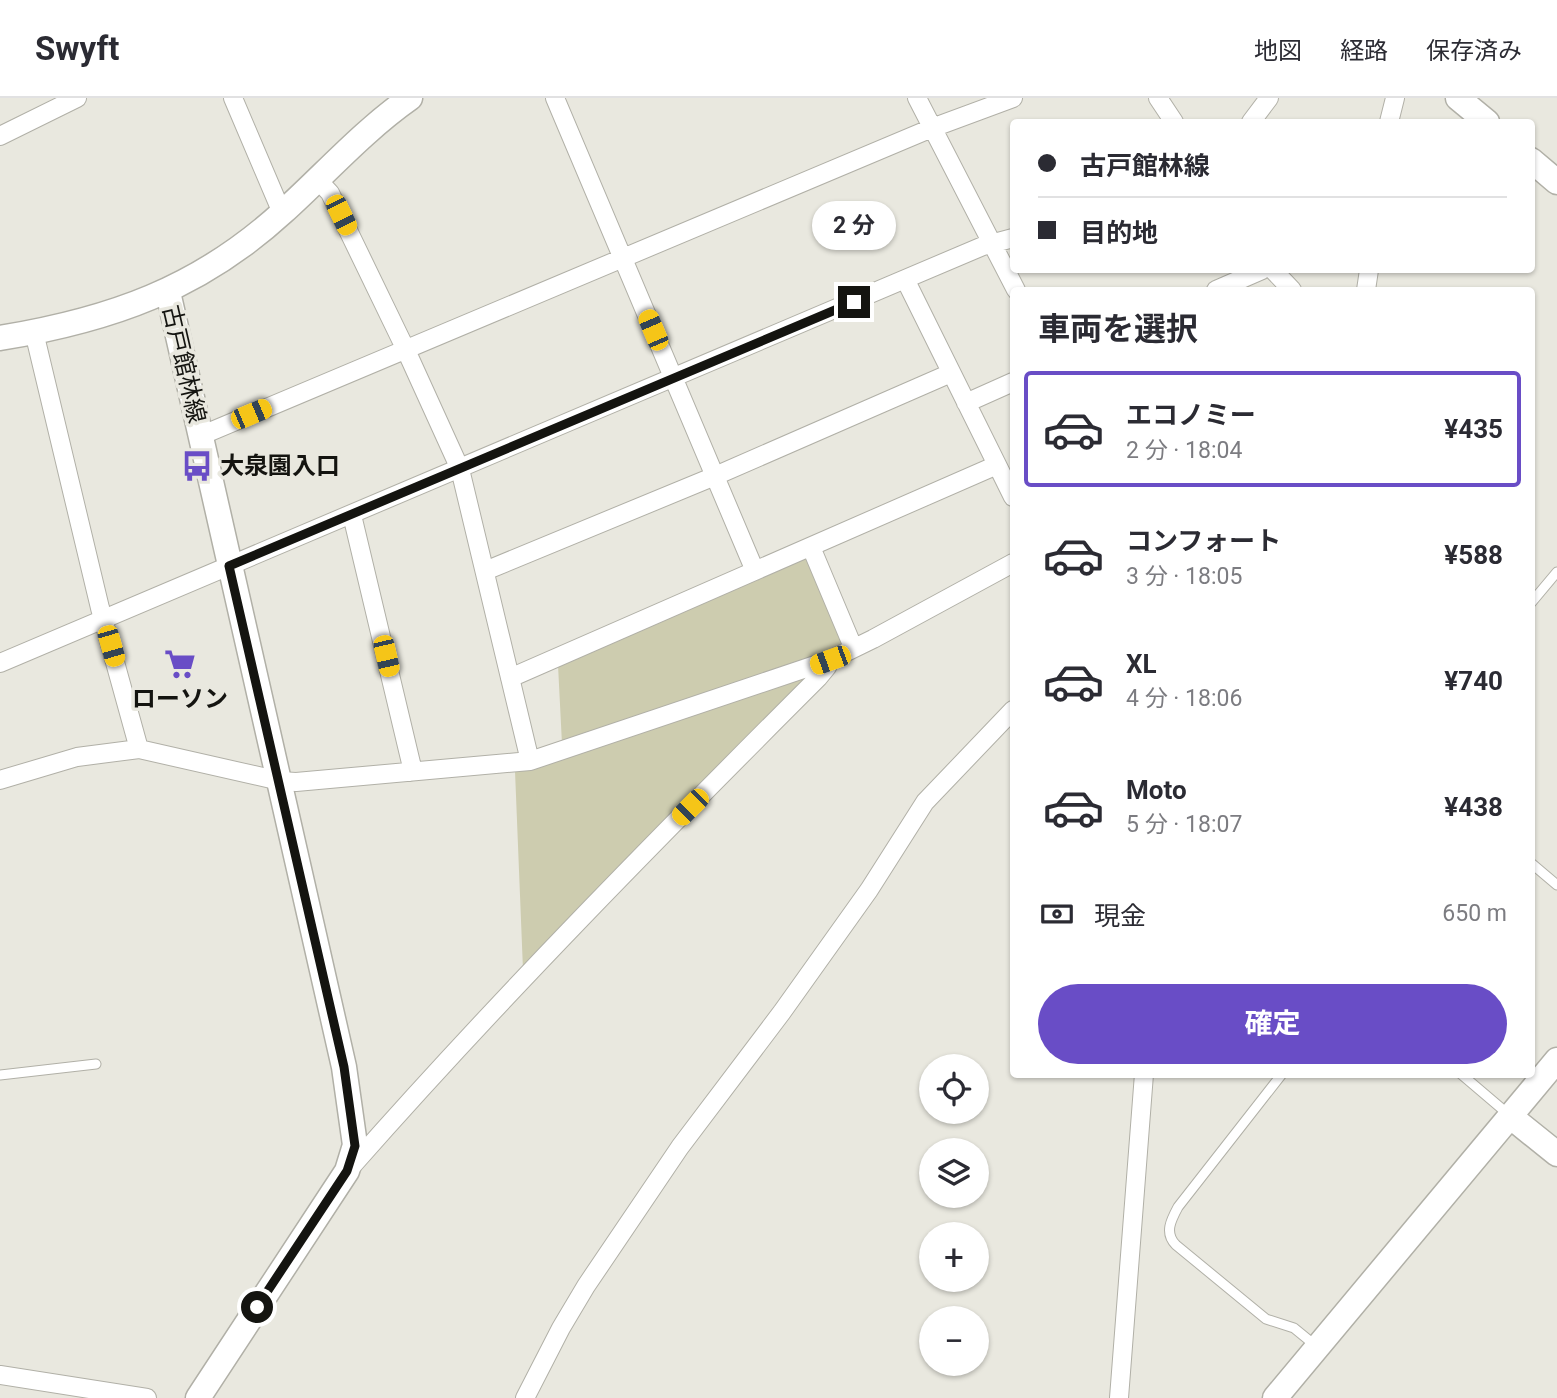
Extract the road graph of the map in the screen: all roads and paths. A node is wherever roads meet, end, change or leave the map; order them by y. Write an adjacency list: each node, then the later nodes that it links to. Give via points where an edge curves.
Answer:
1 (77, 98): 16 (street)
2 (233, 98): 20 (street)
3 (410, 98): 18 (main road, 古戸館林線)
4 (555, 98): 23 (street)
5 (917, 98): 15 (street)
6 (1013, 98): 15 (street)
7 (1158, 98): 11 (street)
8 (1269, 98): 12 (street)
9 (1395, 98): 13 (street)
10 (1458, 98): 14 (main road)
11 (1172, 119)
12 (1253, 119)
13 (1386, 119)
14 (1483, 119)
15 (932, 128): 22 (street); 23 (street)
16 (0, 136)
17 (1535, 163): 19 (main road)
18 (317, 179): 20 (main road, 古戸館林線); 33 (street, via 330,193)
19 (1557, 181)
20 (282, 214): 30 (main road, 古戸館林線, via 223,260)
21 (1010, 239): 22 (street)
22 (992, 244): 26 (street); 27 (street)
23 (622, 258): 33 (street); 35 (street)
24 (1255, 273): 28 (street)
25 (1276, 273): 29 (street)
26 (905, 281): 34 (street); 35 (street)
27 (1014, 287)
28 (1223, 287)
29 (1289, 287)
30 (168, 292): 31 (main road); 38 (main road, 古戸館林線)
31 (34, 332): 32 (main road); 51 (street)
32 (0, 338)
33 (405, 348): 38 (street); 40 (street)
34 (951, 373): 37 (street); 41 (street)
35 (673, 378): 40 (street); 41 (street)
36 (1010, 383): 37 (street)
37 (966, 403): 39 (street)
38 (200, 436): 46 (main road, 古戸館林線)
39 (997, 465): 42 (street); 44 (street)
40 (460, 469): 43 (street); 47 (street)
41 (715, 476): 47 (street); 48 (street)
42 (1010, 491)
43 (352, 515): 46 (street); 59 (street)
44 (811, 547): 48 (street); 52 (street)
45 (1010, 565): 52 (street)
46 (229, 566): 51 (street); 61 (main road, 古戸館林線)
47 (485, 571): 55 (street)
48 (755, 571): 55 (street)
49 (1557, 572): 50 (lane)
50 (1535, 598)
51 (104, 620): 54 (street); 57 (street)
52 (853, 647): 53 (street)
53 (830, 660): 58 (street); 72 (street, via 818,678 525,976)
54 (0, 663)
55 (510, 678): 58 (street)
56 (1010, 713): 77 (street, via 925,802 869,890 680,1147 586,1286)
57 (139, 748): 60 (street, via 76,757); 61 (street)
58 (530, 761): 59 (street)
59 (410, 772): 61 (street)
60 (0, 780)
61 (280, 781): 72 (main road, 古戸館林線, via 344,1067 355,1146)
62 (1535, 866): 63 (lane)
63 (1557, 885)
64 (1557, 1060): 70 (main road)
65 (96, 1064): 66 (lane)
66 (0, 1075)
67 (1144, 1078): 78 (street)
68 (1279, 1078): 73 (lane, via 1178,1207 1168,1231 1176,1245 1266,1319 1294,1328)
69 (1466, 1078): 70 (lane)
70 (1511, 1116): 71 (main road); 73 (main road)
71 (1557, 1154)
72 (347, 1171): 76 (main road, 古戸館林線)
73 (1318, 1348): 79 (main road)
74 (0, 1375): 75 (street)
75 (147, 1398)
76 (198, 1398)
77 (525, 1398)
78 (1119, 1398)
79 (1275, 1398)

